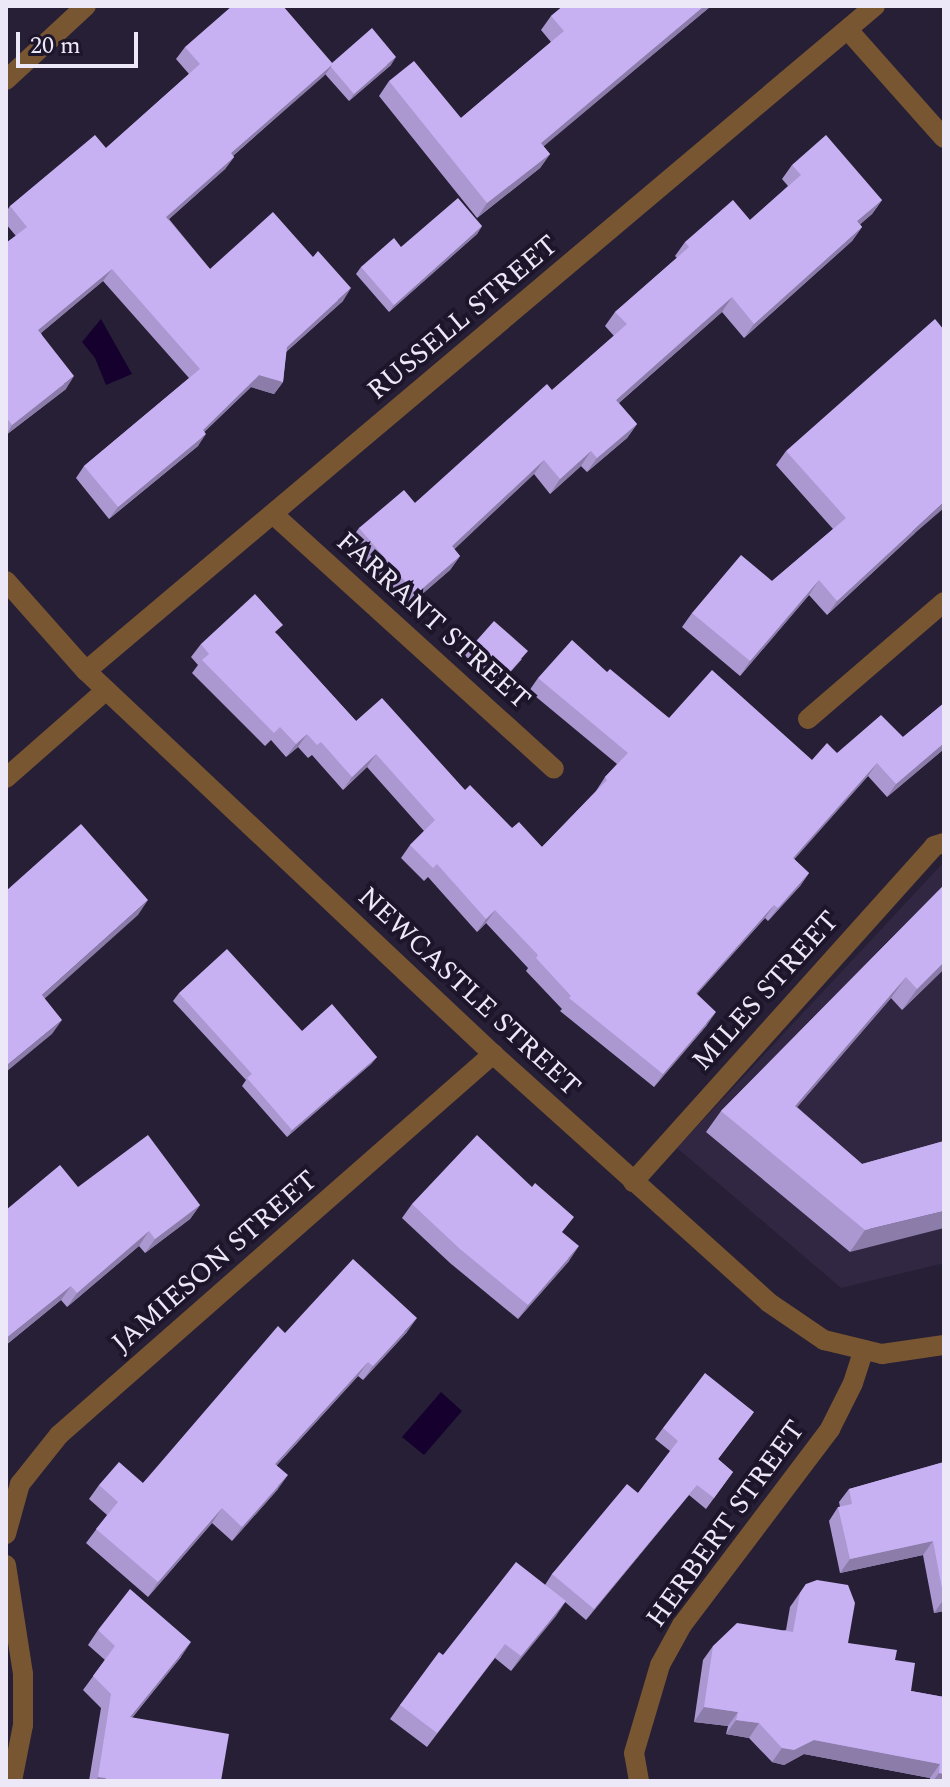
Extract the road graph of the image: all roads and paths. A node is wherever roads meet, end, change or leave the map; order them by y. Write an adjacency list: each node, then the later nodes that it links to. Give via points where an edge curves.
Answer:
1 (86, 6): 4 (street)
2 (875, 6): 3 (street, RUSSELL STREET)
3 (848, 30): 5 (street); 6 (street, RUSSELL STREET)
4 (6, 80)
5 (944, 138)
6 (273, 514): 9 (street, RUSSELL STREET); 12 (street, FARRANT STREET)
7 (6, 581): 9 (street, NEWCASTLE STREET)
8 (944, 602): 11 (street)
9 (86, 671): 10 (street, NEWCASTLE STREET)
10 (106, 690): 13 (street); 15 (street, NEWCASTLE STREET)
11 (808, 719)
12 (554, 769)
13 (6, 778)
14 (944, 843): 16 (street, MILES STREET, via 934,846)
15 (493, 1054): 16 (street, NEWCASTLE STREET); 19 (street, JAMIESON STREET, via 59,1435 20,1484)
16 (633, 1182): 18 (street, NEWCASTLE STREET, via 768,1302 824,1340)
17 (944, 1345): 18 (street, NEWCASTLE STREET, via 882,1354)
18 (864, 1350): 22 (street, HERBERT STREET, via 830,1429 682,1625 660,1665 634,1753)
19 (6, 1534)
20 (6, 1565): 21 (street, via 23,1674 23,1725)
21 (12, 1781)
22 (639, 1781)

